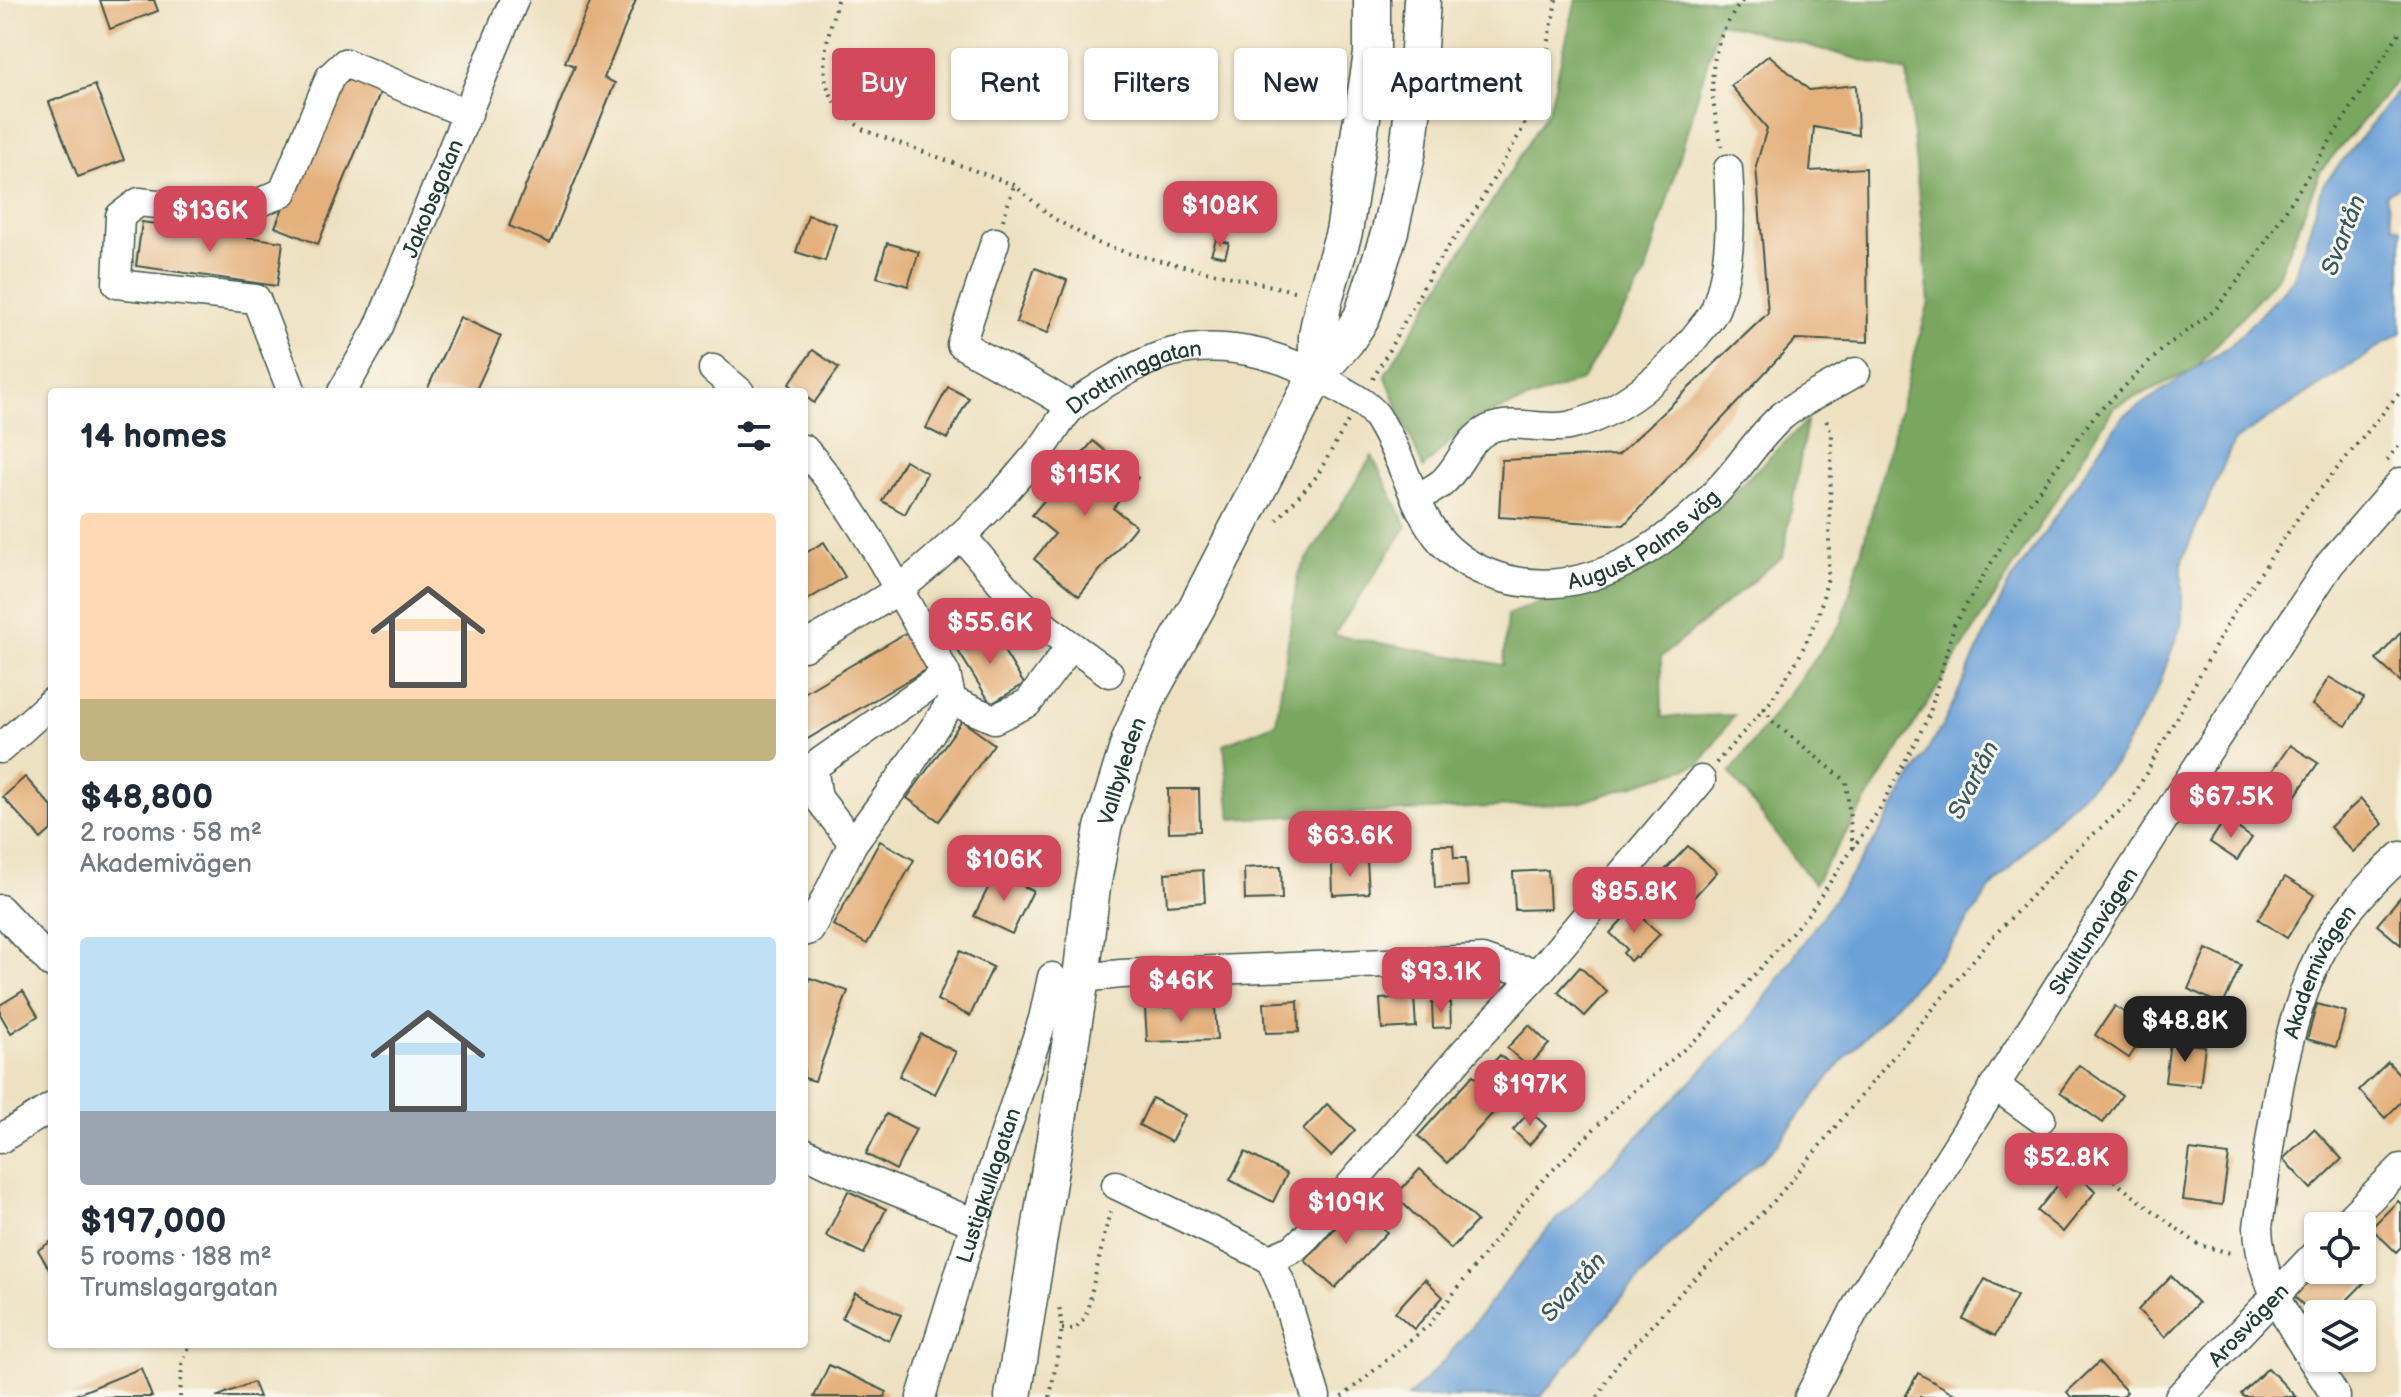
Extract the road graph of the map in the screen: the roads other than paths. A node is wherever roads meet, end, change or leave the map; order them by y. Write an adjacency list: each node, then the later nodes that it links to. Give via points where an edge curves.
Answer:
1 (514, 0): 4 (street, Jakobsgatan)
2 (1372, 0): 9 (main road, Vallbyleden, via 1372,54 1344,232 1317,335)
3 (1422, 0): 9 (main road, Vallbyleden, via 1408,150 1390,231 1362,317)
4 (468, 114): 10 (street, via 345,63 330,77 283,192 237,213 139,202 120,216 117,284 256,299); 11 (street, Jakobsgatan, via 378,329)
5 (1728, 169): 16 (street, via 1730,244 1725,276 1715,311 1693,339 1654,379 1594,417 1566,427 1493,427 1473,439 1442,482)
6 (995, 242): 13 (street, via 961,344)
7 (713, 369): 12 (street)
8 (1856, 372): 16 (street, August Palms väg, via 1781,417 1719,489 1643,554 1574,581 1542,584 1479,569 1448,550)
9 (1317, 374): 13 (street, Drottninggatan, via 1284,360 1209,346 1142,363); 16 (street, August Palms väg, via 1377,417); 32 (main road, Vallbyleden, via 1150,692 1130,740)
10 (290, 388)
11 (344, 388)
12 (735, 388)
13 (1071, 407): 17 (street, Drottninggatan, via 991,508)
14 (808, 453): 18 (street)
15 (2401, 482): 33 (street, Skultunavägen, via 2330,564)
16 (1416, 499)
17 (962, 536): 18 (street, Drottninggatan); 20 (street, via 1004,586)
18 (898, 590): 19 (street, Drottninggatan); 22 (street)
19 (808, 645)
20 (1071, 646): 21 (street); 22 (street, via 1028,703 994,719)
21 (1109, 673)
22 (949, 688): 26 (street, via 898,782); 26 (street, via 813,767 818,798)
23 (48, 706): 24 (street)
24 (0, 749)
25 (1701, 780): 31 (street)
26 (853, 843): 29 (street)
27 (2401, 856): 44 (street, Akademivägen, via 2342,920 2318,958 2300,1003 2280,1080 2258,1227 2260,1256)
28 (0, 909): 30 (street)
29 (808, 932)
30 (48, 960)
31 (1539, 972): 32 (street, via 1482,959); 42 (street, via 1307,1236)
32 (1067, 978): 41 (street, Lustigkullagatan, via 1043,1019); 46 (main road, Vallbyleden)
33 (1994, 1085): 35 (street); 48 (street, Skultunavägen, via 1863,1294)
34 (48, 1109): 36 (street)
35 (2041, 1119)
36 (0, 1139)
37 (808, 1154): 41 (street)
38 (2401, 1168): 40 (street)
39 (1116, 1185): 42 (street)
40 (2356, 1212)
41 (975, 1223): 45 (street, Lustigkullagatan)
42 (1270, 1259): 47 (street)
43 (2304, 1266): 44 (street, Arosvägen)
44 (2275, 1296): 49 (street, Arosvägen); 50 (street, Akademivägen)
45 (928, 1396)
46 (1013, 1397)
47 (1316, 1397)
48 (1809, 1397)
49 (2179, 1397)
50 (2336, 1397)

